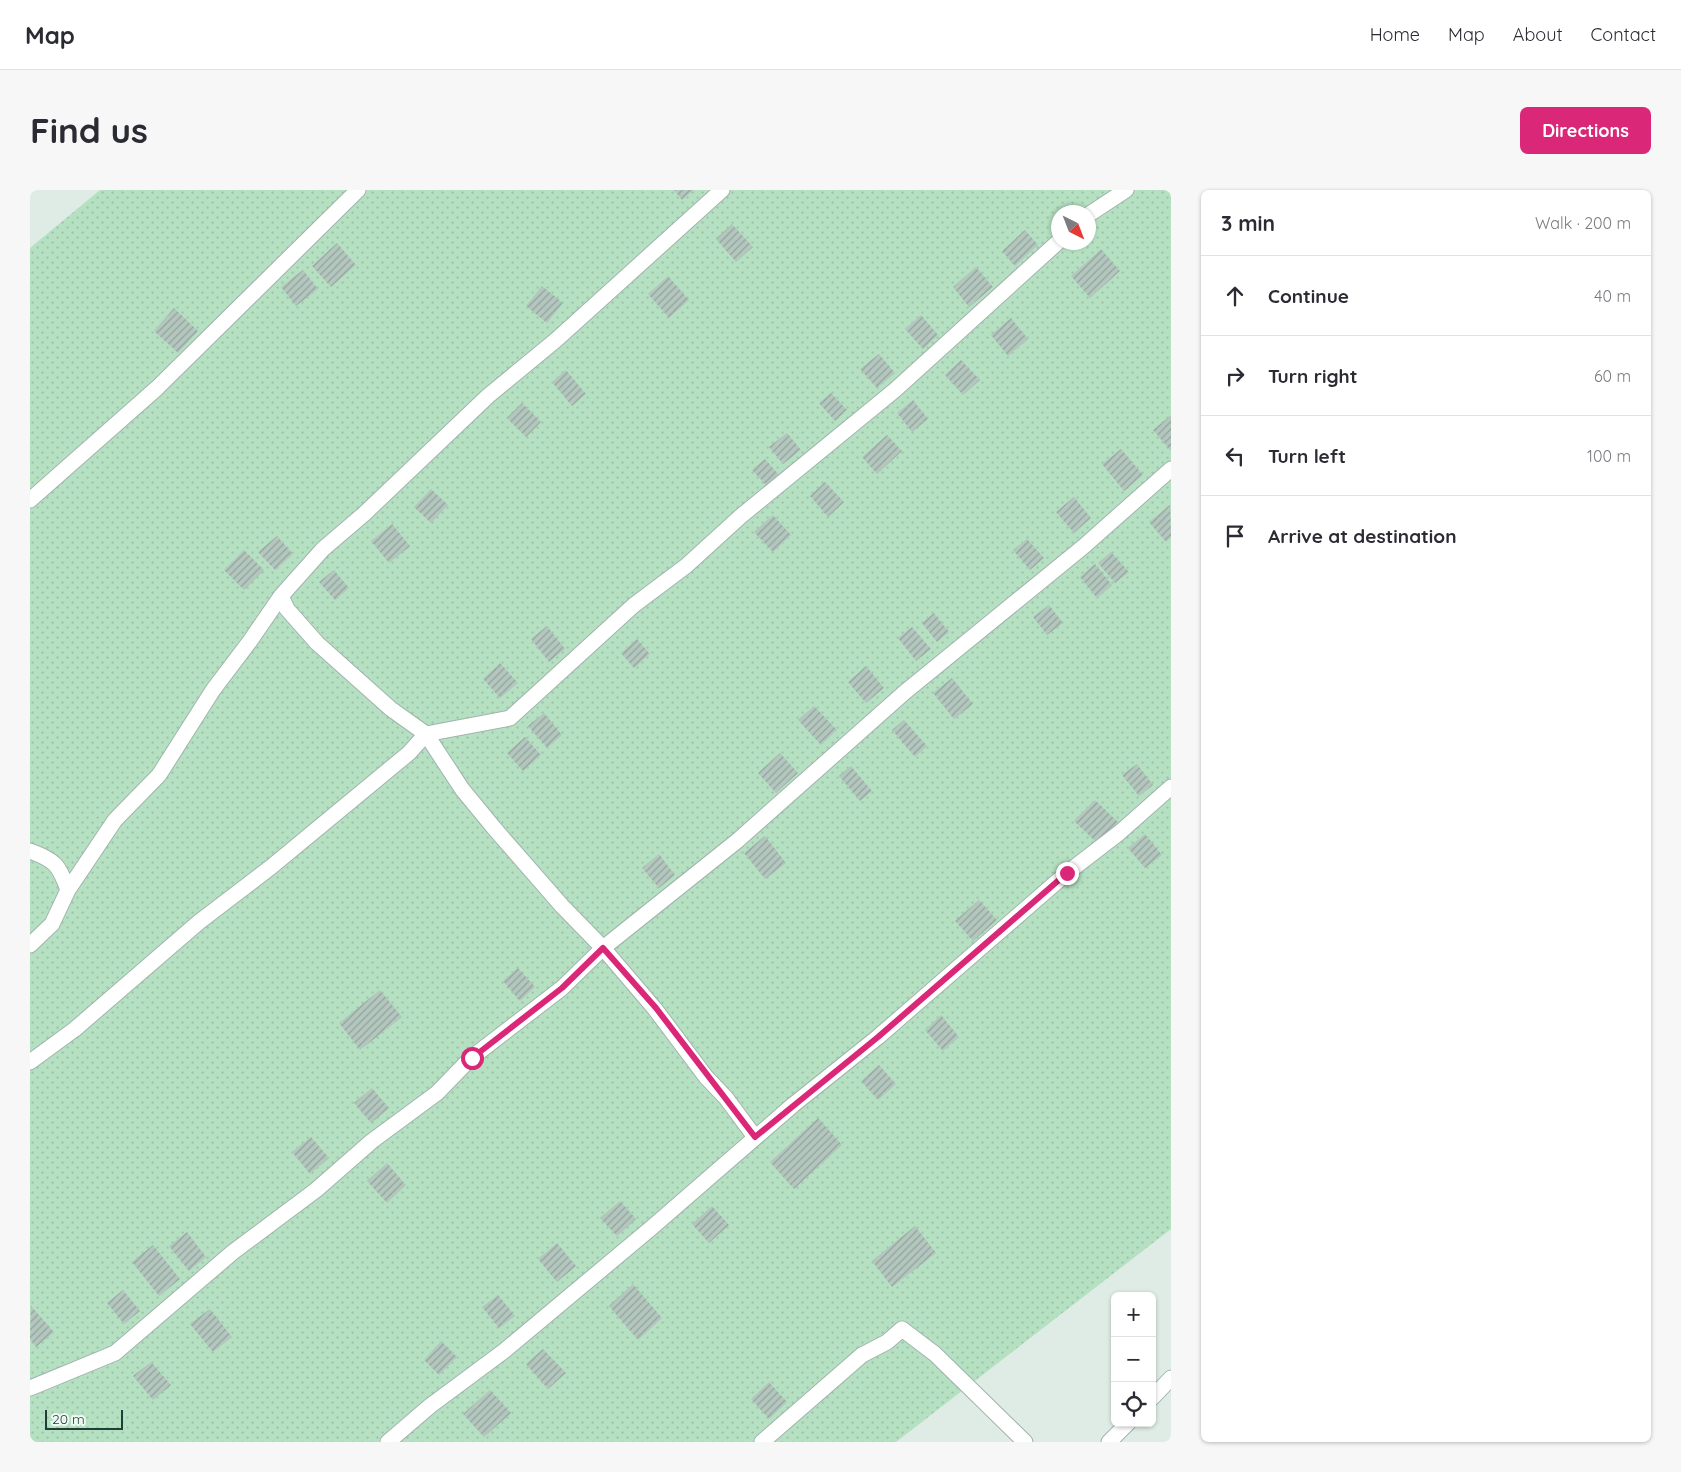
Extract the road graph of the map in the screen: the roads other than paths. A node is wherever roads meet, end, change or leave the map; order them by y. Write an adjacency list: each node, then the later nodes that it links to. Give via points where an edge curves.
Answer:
1 (358, 190): 7 (street, via 163,382)
2 (722, 190): 8 (street, via 556,340 488,396 323,549)
3 (1126, 190): 4 (street)
4 (1096, 211)
5 (1051, 248): 9 (street, via 895,390 748,510 686,566 634,605 510,718)
6 (1171, 469): 14 (street, via 1083,547 905,692 737,840)
7 (30, 500)
8 (280, 596): 9 (street, via 287,609 317,643 391,709); 12 (street, via 213,690 159,775 114,820)
9 (426, 734): 14 (street, via 462,789 494,828); 15 (street, via 409,753 272,867 199,922 75,1029)
10 (1171, 787): 16 (street, via 878,1037)
11 (30, 851): 12 (street, via 49,858 61,870)
12 (68, 890): 13 (street, via 52,924)
13 (30, 945)
14 (603, 948): 16 (street, via 645,995); 18 (street, via 562,988 472,1058 436,1093 233,1252 114,1353)
15 (30, 1062)
16 (755, 1137): 21 (street, via 504,1351)
17 (1171, 1378): 19 (street)
18 (30, 1388)
19 (1156, 1394)
20 (1124, 1427): 24 (street)
21 (388, 1442)
22 (762, 1442): 23 (street, via 862,1356 902,1329 935,1354)
23 (1025, 1442)
24 (1110, 1442)

